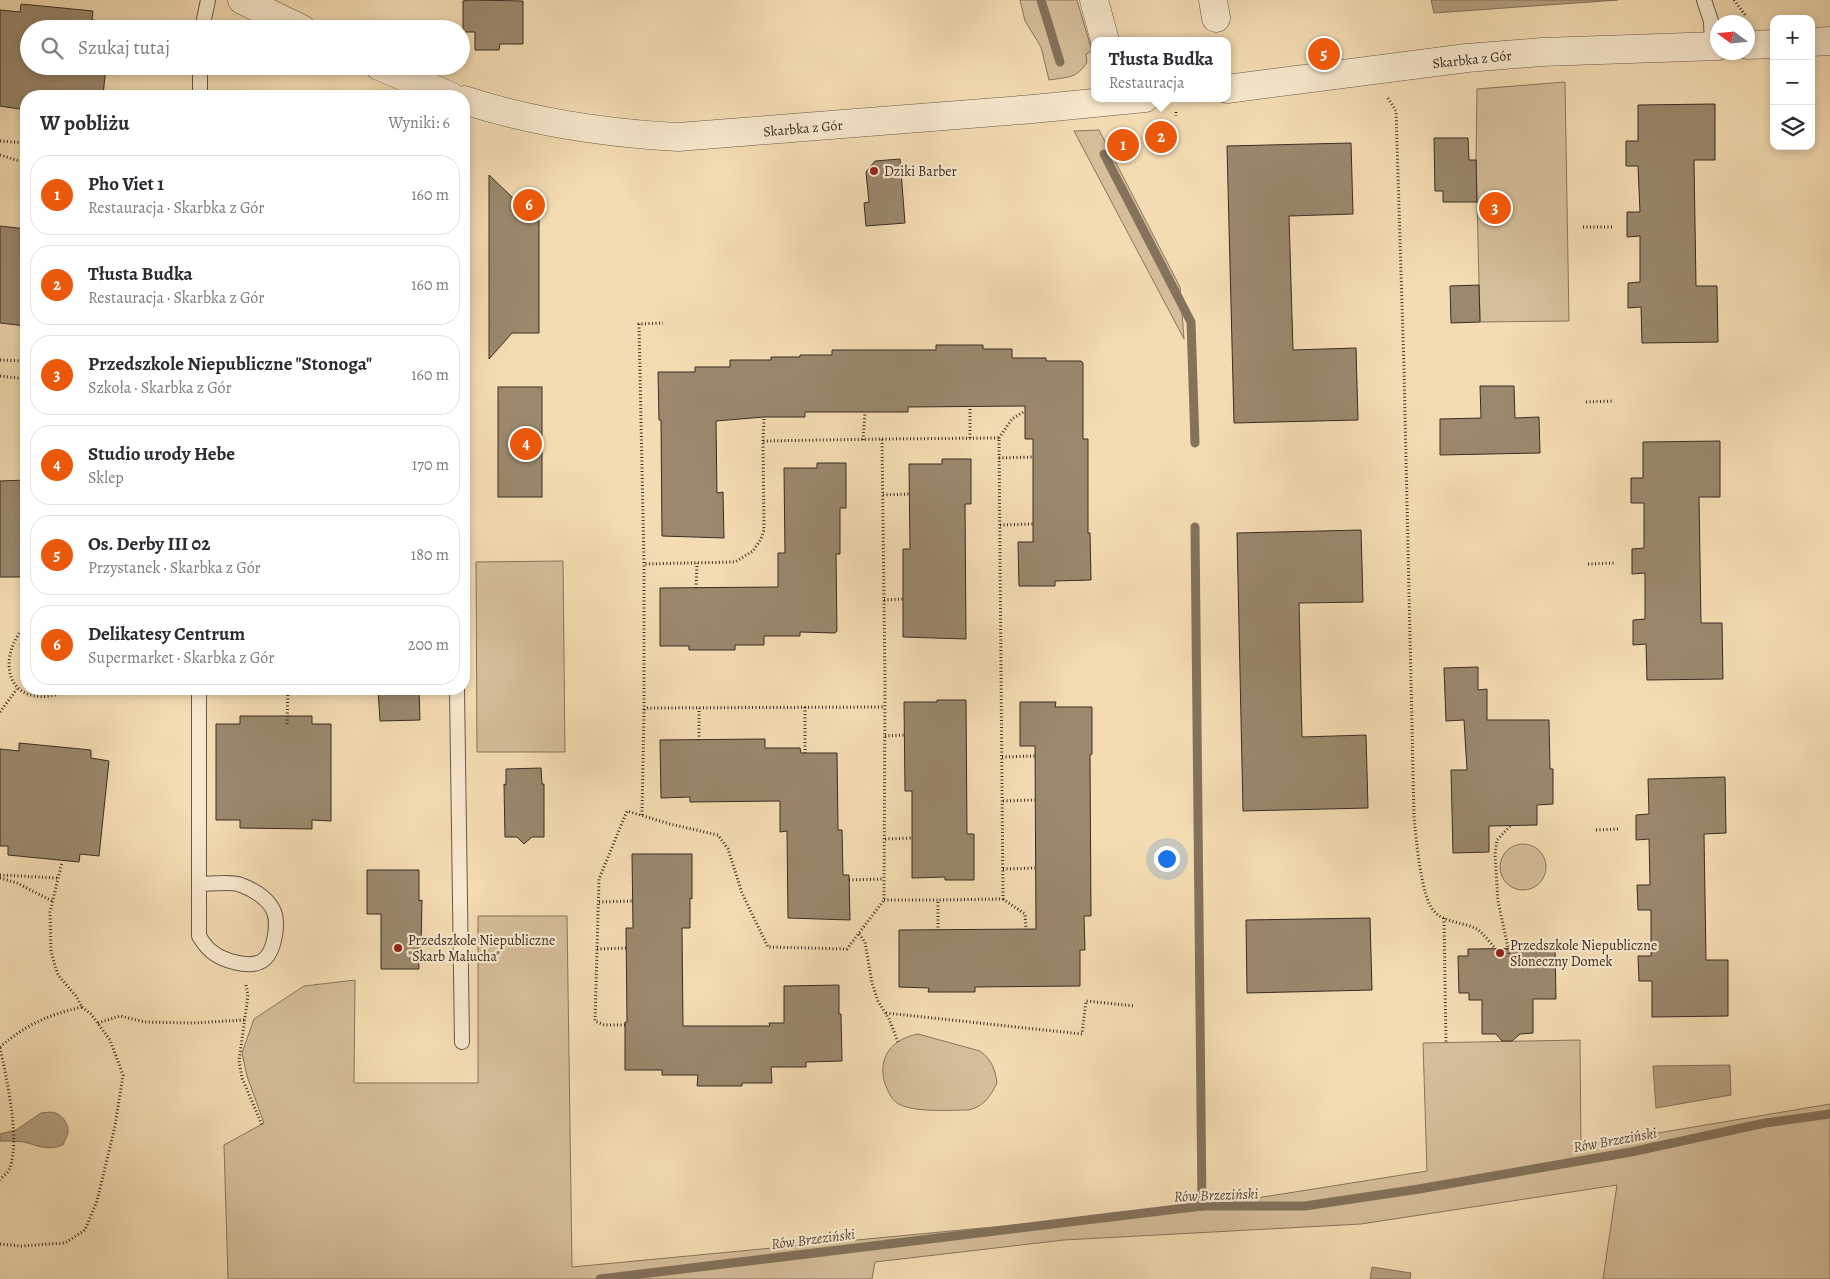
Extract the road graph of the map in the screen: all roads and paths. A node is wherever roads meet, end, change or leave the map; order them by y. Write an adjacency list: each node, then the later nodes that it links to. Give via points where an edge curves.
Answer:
1 (208, 0): 8 (lane)
2 (242, 0): 9 (street)
3 (1094, 0): 11 (street)
4 (1704, 0): 7 (lane)
5 (1734, 0): 6 (path)
6 (1741, 15)
7 (1710, 18)
8 (204, 20)
9 (283, 20)
10 (1755, 35): 13 (street)
11 (1104, 37)
12 (1830, 41): 14 (street)
13 (1770, 42)
14 (1815, 42)
15 (1710, 46): 18 (street, Skarbka z Gór, via 1532,52)
16 (200, 75): 19 (lane)
17 (400, 75): 20 (street)
18 (1231, 88)
19 (200, 90)
20 (436, 90)
21 (1386, 95): 101 (path, via 1396,111 1414,817 1425,891 1434,911)
22 (470, 102): 23 (street, Skarbka z Gór, via 554,124 678,137)
23 (1100, 102)
24 (0, 141): 25 (path)
25 (20, 143)
26 (0, 155): 27 (path)
27 (20, 161)
28 (1583, 227): 29 (path)
29 (1612, 227)
30 (663, 323): 54 (path, via 639,324)
31 (0, 360): 32 (path)
32 (20, 361)
33 (0, 376): 34 (path)
34 (20, 378)
35 (1614, 401): 36 (path)
36 (1586, 402)
37 (970, 407): 41 (path)
38 (1025, 411): 42 (path, via 1012,419)
39 (865, 412): 44 (path)
40 (764, 417): 45 (path)
41 (970, 438): 42 (path); 43 (path)
42 (999, 438): 47 (path)
43 (882, 439): 44 (path); 49 (path)
44 (863, 440): 45 (path)
45 (763, 441): 52 (path, via 764,530 761,539 753,551 735,562)
46 (1033, 457): 47 (path)
47 (999, 458): 51 (path)
48 (909, 494): 49 (path)
49 (883, 495): 58 (path)
50 (1033, 524): 51 (path)
51 (1000, 525): 78 (path)
52 (697, 563): 54 (path); 56 (path)
53 (1616, 563): 55 (path)
54 (644, 564): 70 (path)
55 (1588, 564)
56 (696, 588)
57 (903, 599): 58 (path)
58 (884, 600): 68 (path)
59 (20, 631): 60 (path, via 13,639 5,661 8,678)
60 (17, 689): 61 (path); 71 (path)
61 (20, 691)
62 (28, 695): 63 (path)
63 (55, 695)
64 (199, 695): 94 (lane)
65 (288, 695): 72 (path)
66 (457, 695): 116 (lane)
67 (805, 707): 68 (path); 69 (path); 76 (path)
68 (885, 707): 74 (path)
69 (699, 708): 70 (path); 75 (path)
70 (644, 710): 81 (path)
71 (0, 712)
72 (287, 724)
73 (904, 735): 74 (path)
74 (885, 736): 86 (path)
75 (699, 740)
76 (805, 753)
77 (1035, 756): 78 (path)
78 (1002, 757): 80 (path)
79 (1035, 800): 80 (path)
80 (1003, 801): 89 (path)
81 (642, 815): 99 (path, via 627,811 599,879); 104 (path, via 718,835 728,849 742,893 768,947 847,949)
82 (1510, 826): 108 (path, via 1497,840 1495,854 1498,901)
83 (1619, 829): 84 (path)
84 (1596, 830)
85 (912, 838): 86 (path)
86 (885, 839): 92 (path)
87 (62, 862): 91 (path)
88 (1036, 868): 89 (path)
89 (1003, 869): 95 (path)
90 (0, 876): 91 (path); 98 (path)
91 (58, 878): 98 (path)
92 (884, 879): 93 (path); 96 (path)
93 (850, 880)
94 (199, 884): 109 (lane, via 199,936 210,951); 109 (lane, via 240,884 260,894 273,908 276,932 270,952 261,962)
95 (1003, 899): 97 (path); 102 (path, via 1025,914)
96 (884, 900): 97 (path); 104 (path)
97 (938, 900): 103 (path)
98 (52, 902): 111 (path, via 51,952 58,975)
99 (599, 902): 100 (path); 106 (path)
100 (634, 902)
101 (1444, 918): 107 (path, via 1477,930); 118 (path)
102 (1026, 929)
103 (938, 930)
104 (859, 934): 112 (path, via 865,942 878,1001)
105 (627, 948): 106 (path)
106 (597, 949): 115 (path, via 595,1021 604,1025)
107 (1496, 949)
108 (1510, 957)
109 (242, 964): 113 (path, via 248,995)
110 (1135, 1006): 112 (path, via 1086,1001 1082,1034)
111 (82, 1007): 114 (path); 119 (path, via 56,1013 19,1031)
112 (886, 1013): 117 (path)
113 (245, 1020): 114 (path, via 145,1022 120,1016); 120 (path, via 239,1061 242,1078)
114 (98, 1023): 122 (path, via 110,1040 123,1075 97,1201 85,1230 64,1243)
115 (625, 1025)
116 (462, 1042)
117 (898, 1042)
118 (1446, 1043)
119 (0, 1048): 121 (path, via 8,1086 14,1148 9,1170)
120 (262, 1124)
121 (0, 1180)
122 (0, 1244)

